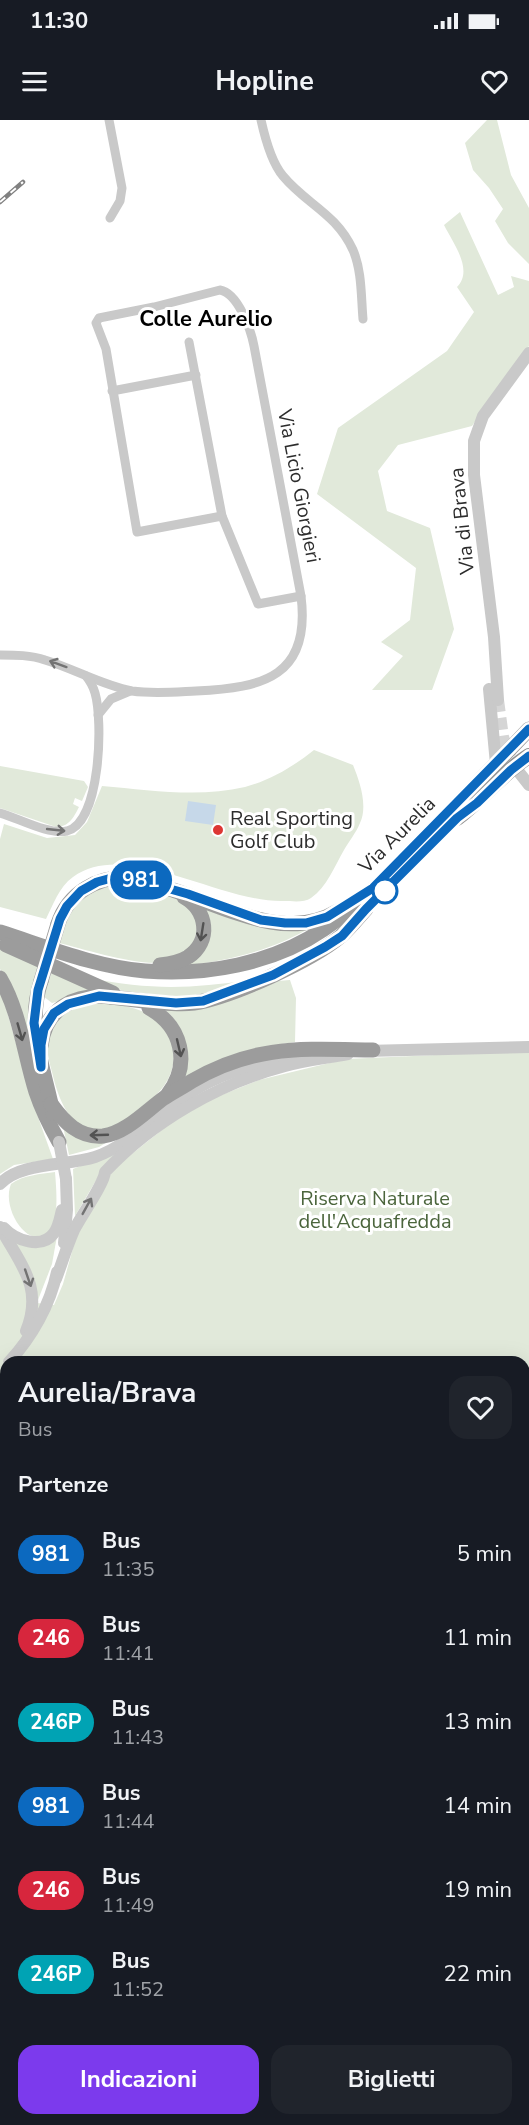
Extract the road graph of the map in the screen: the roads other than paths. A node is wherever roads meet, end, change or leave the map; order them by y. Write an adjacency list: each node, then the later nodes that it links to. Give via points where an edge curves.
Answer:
1 (110, 120): 3 (street, via 122,188)
2 (261, 120): 4 (street, via 281,174 335,222 348,241 357,262)
3 (110, 218)
4 (363, 319)
5 (189, 342): 7 (street)
6 (529, 353): 18 (street, Via di Brava, via 483,416 475,435 474,475 494,637)
7 (196, 375): 8 (street); 9 (street)
8 (112, 391): 9 (street, via 137,532); 10 (street, Via Licio Giorgieri, via 97,320 226,291 248,323 254,346)
9 (222, 516): 10 (street, via 258,604)
10 (301, 596): 13 (street, Via Licio Giorgieri, via 300,642 288,661 269,678 255,685 229,689)
11 (1, 654): 12 (street, Via Licio Giorgieri, one-way to 11, via 40,658)
12 (86, 676): 13 (street, Via Licio Giorgieri); 14 (street, via 95,692)
13 (132, 691): 14 (street, via 111,699)
14 (98, 715): 21 (street, one-way to 14, via 56,831 67,831 77,825 96,785)
15 (529, 729): 18 (highway, Via Aurelia)
16 (529, 744): 22 (highway, Via Aurelia)
17 (529, 756): 22 (highway)
18 (496, 764): 23 (highway, Via Aurelia)
19 (518, 771): 20 (street)
20 (529, 785)
21 (0, 813)
22 (457, 818): 25 (highway, Via Aurelia)
23 (373, 888): 24 (highway, via 327,917 306,923 261,920); 27 (highway, Via Aurelia, via 322,931 261,958 192,971)
24 (171, 890): 27 (highway, one-way to 27, via 190,900 202,915 204,932 197,948 174,963); 29 (highway, bridge, via 131,878 102,880 79,893 58,924)
25 (366, 909): 26 (highway, Via Aurelia, via 336,933 301,953 250,972 202,980 126,979); 31 (highway, via 334,942 273,975 203,1001)
26 (2, 940): 27 (highway, Via Aurelia); 30 (highway)
27 (114, 967)
28 (0, 978): 38 (highway, one-way to 38, via 11,1000 45,1117)
29 (39, 986): 32 (highway, via 42,1001); 35 (highway, via 34,1023)
30 (112, 995): 31 (highway, bridge); 32 (highway, via 84,998)
31 (150, 1005): 36 (highway, one-way to 36, via 170,1025 180,1047 179,1074)
32 (59, 1009): 35 (highway, via 44,1029)
33 (529, 1047): 34 (street)
34 (373, 1050): 36 (highway, via 271,1051 222,1066); 40 (street, via 293,1057 235,1072 184,1096 108,1151 84,1160 21,1171); 42 (street, one-way to 34, via 75,1229 105,1172 160,1125 194,1103 247,1078 286,1065)
35 (41, 1067): 37 (highway)
36 (166, 1096): 37 (highway, one-way to 37, via 120,1129 99,1136 79,1132)
37 (51, 1104): 38 (highway)
38 (59, 1142): 39 (street, bridge)
39 (66, 1179): 41 (street, via 59,1221 49,1238 22,1240); 42 (street, via 67,1224)
40 (0, 1184)
41 (0, 1225): 43 (street, one-way to 43, via 27,1272 33,1298 29,1323)
42 (56, 1279): 44 (street, via 30,1335)
43 (11, 1356)
44 (13, 1356)

